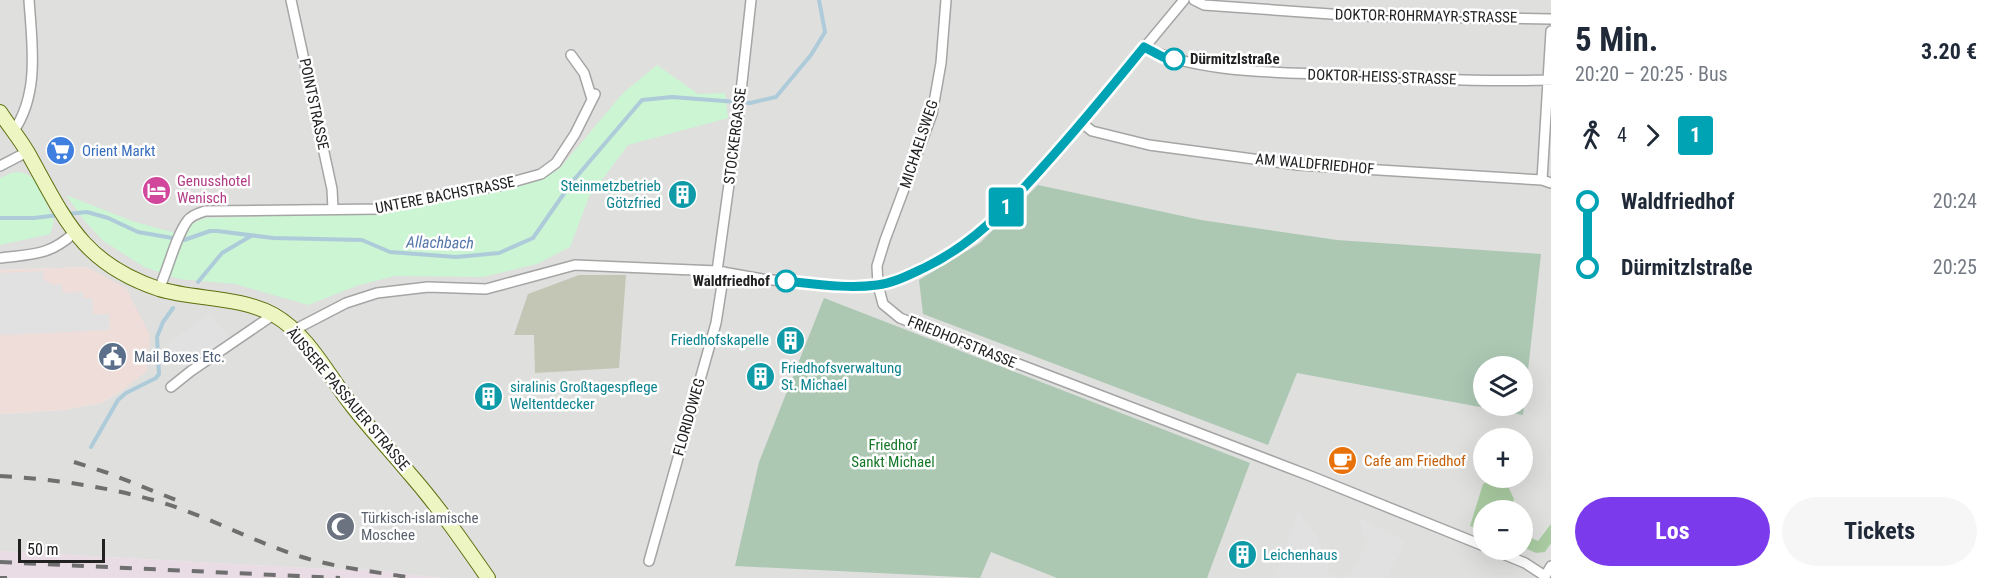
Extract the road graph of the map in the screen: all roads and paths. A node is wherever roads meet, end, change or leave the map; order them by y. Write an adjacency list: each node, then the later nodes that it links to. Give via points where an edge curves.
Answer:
1 (29, 0): 14 (street, via 31,85 24,115)
2 (291, 0): 18 (street, POINTSTRASSE)
3 (751, 0): 21 (street, STOCKERGASSE)
4 (946, 0): 22 (street, MICHAELSWEG, via 932,114 885,240)
5 (1184, 0): 9 (street)
6 (1194, 0): 7 (street, DOKTOR-ROHRMAYR-STRASSE, via 1204,5 1359,16)
7 (1551, 19)
8 (1551, 30): 11 (street)
9 (1144, 47): 11 (street, DOKTOR-HEISS-STRASSE, via 1163,57 1246,70 1444,80); 13 (street)
10 (571, 55): 18 (street, UNTERE BACHSTRASSE, via 593,97 556,163 541,174 379,209)
11 (1549, 80): 17 (street)
12 (0, 112): 14 (main road, ÄUSSERE PASSAUER STRASSE)
13 (1082, 123): 17 (street, AM WALDFRIEDHOF, via 1092,131 1149,145 1298,165); 22 (street, via 979,233 936,262)
14 (13, 132): 15 (main road, ÄUSSERE PASSAUER STRASSE)
15 (27, 152): 16 (street); 19 (main road, ÄUSSERE PASSAUER STRASSE)
16 (0, 166)
17 (1546, 181)
18 (333, 209): 23 (street, UNTERE BACHSTRASSE, via 205,211 195,215 180,236)
19 (72, 231): 20 (street, via 50,251); 23 (main road, ÄUSSERE PASSAUER STRASSE, via 117,270)
20 (0, 258)
21 (720, 272): 22 (street, via 834,286); 25 (street, via 575,264 486,289 428,287 377,293 346,303); 29 (street, FLORIDOWEG, via 716,323)
22 (878, 285): 27 (street, FRIEDHOFSTRASSE, via 883,304 900,318)
23 (159, 289): 24 (main road, ÄUSSERE PASSAUER STRASSE, via 240,303)
24 (273, 315): 25 (main road, ÄUSSERE PASSAUER STRASSE); 26 (street)
25 (294, 330): 32 (main road, ÄUSSERE PASSAUER STRASSE, via 422,488)
26 (171, 387)
27 (1473, 542)
28 (1518, 560): 31 (street)
29 (649, 561)
30 (1551, 566): 31 (street)
31 (1545, 577)
32 (488, 578)

